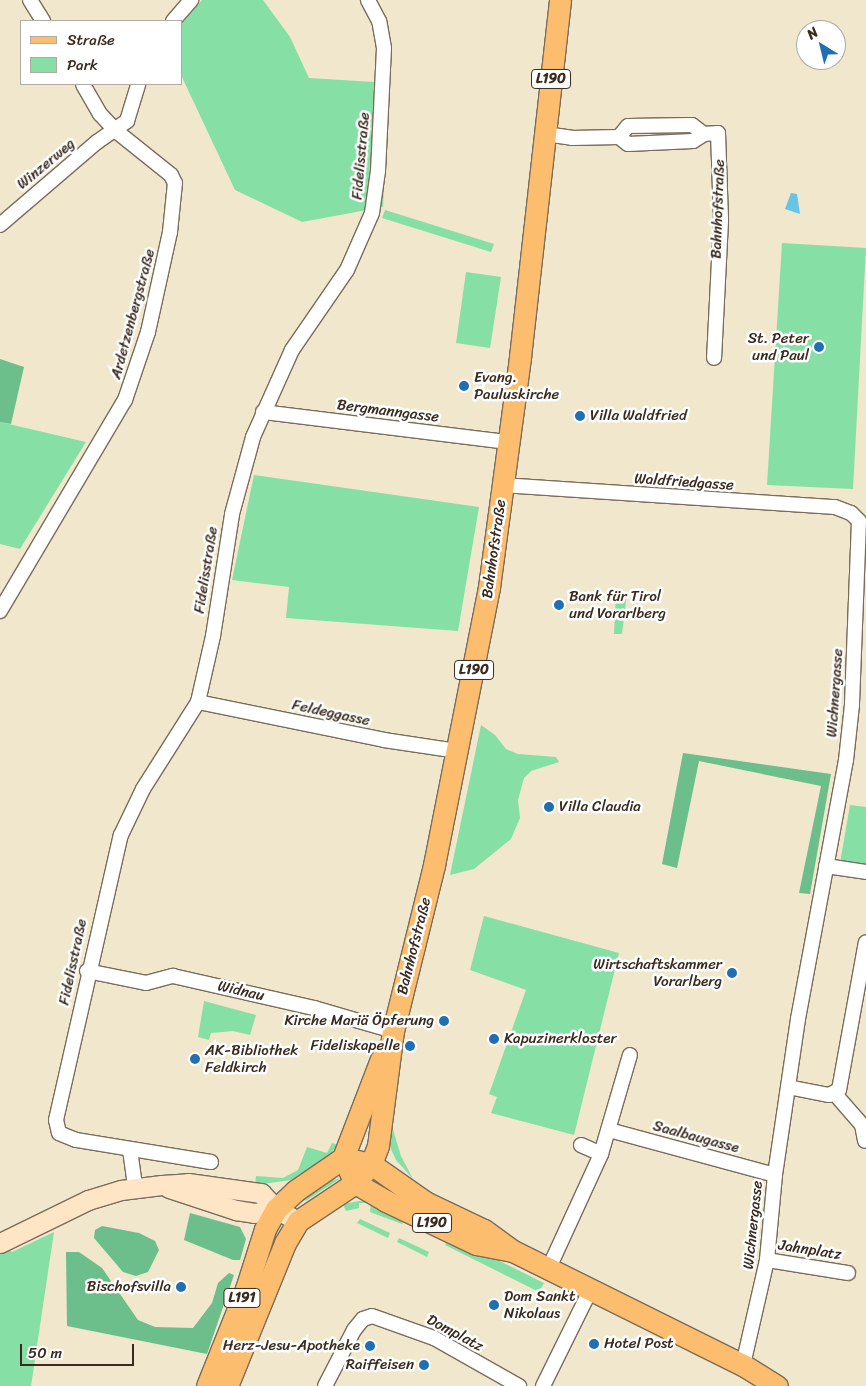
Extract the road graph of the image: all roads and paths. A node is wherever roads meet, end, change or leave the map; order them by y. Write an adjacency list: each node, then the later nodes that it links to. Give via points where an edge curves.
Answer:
1 (30, 0): 5 (street)
2 (191, 0): 6 (street)
3 (368, 0): 13 (street, Fidelisstraße, via 379,21 384,48 378,171 372,213 346,270 292,350)
4 (560, 0): 10 (main road, L190)
5 (42, 20)
6 (174, 20)
7 (84, 85): 9 (street, via 100,114)
8 (138, 85): 9 (street, via 128,121)
9 (116, 131): 11 (street, Winzerweg, via 98,142); 17 (street, Ardetzenbergstraße, via 171,175 175,183 163,274 125,400)
10 (545, 134): 12 (street, Bahnhofstraße, via 572,138 619,137 628,144 693,141 704,134 718,134 721,222); 14 (main road, Bahnhofstraße / L190)
11 (0, 225)
12 (714, 358)
13 (263, 412): 14 (street, Bergmanngasse); 18 (street, Fidelisstraße, via 238,485)
14 (509, 442): 15 (main road, Bahnhofstraße / L190)
15 (502, 485): 16 (street, Waldfriedgasse, via 835,507 851,512); 19 (main road, Bahnhofstraße / L190, via 490,588)
16 (859, 522): 20 (street, Wichnergasse, via 848,740)
17 (0, 611)
18 (198, 702): 19 (street, Feldeggasse); 23 (street, Fidelisstraße, via 143,789 121,835)
19 (458, 752): 24 (main road, Bahnhofstraße / L190)
20 (826, 866): 21 (street); 26 (street, Wichnergasse)
21 (866, 872)
22 (866, 942): 27 (street, via 841,1084)
23 (88, 971): 24 (street, Widnau, via 146,983 173,976 314,1008); 31 (street, Fidelisstraße, via 56,1126 59,1133 76,1140)
24 (393, 1031): 33 (main road, Bahnhofstraße / L190); 35 (main road, Bahnhofstraße / L190, via 378,1146)
25 (630, 1055): 28 (street)
26 (788, 1087): 27 (street); 36 (street, Wichnergasse)
27 (835, 1094): 29 (street, via 862,1125)
28 (610, 1130): 32 (street); 36 (street, Saalbaugasse)
29 (865, 1141)
30 (581, 1145): 32 (street)
31 (130, 1150): 34 (street); 38 (street)
32 (601, 1154): 44 (street)
33 (343, 1158): 35 (main road, L190); 37 (main road); 39 (main road, L191, via 295,1191)
34 (211, 1162)
35 (371, 1164): 37 (main road, L191); 42 (main road, L190, via 425,1202 484,1230)
36 (774, 1175): 43 (street, Wichnergasse)
37 (355, 1183): 40 (main road, L191); 42 (main road, L190, via 476,1244)
38 (135, 1188): 39 (main road, via 188,1183 251,1191 261,1193); 41 (main road, via 88,1200)
39 (276, 1209): 40 (main road); 48 (main road, L191, via 265,1229 246,1289)
40 (298, 1220): 49 (main road, L191, via 285,1243)
41 (0, 1243)
42 (513, 1251): 44 (main road, L190)
43 (767, 1260): 45 (street, Jahnplatz); 47 (street, Wichnergasse)
44 (548, 1270): 46 (main road, L190)
45 (848, 1272)
46 (590, 1290): 47 (main road, L190); 52 (street)
47 (743, 1365): 53 (main road, L190)
48 (207, 1386)
49 (227, 1386)
50 (325, 1386): 51 (street, Domplatz, via 354,1330 363,1319 372,1316 434,1338)
51 (519, 1386)
52 (543, 1386)
53 (777, 1386)

